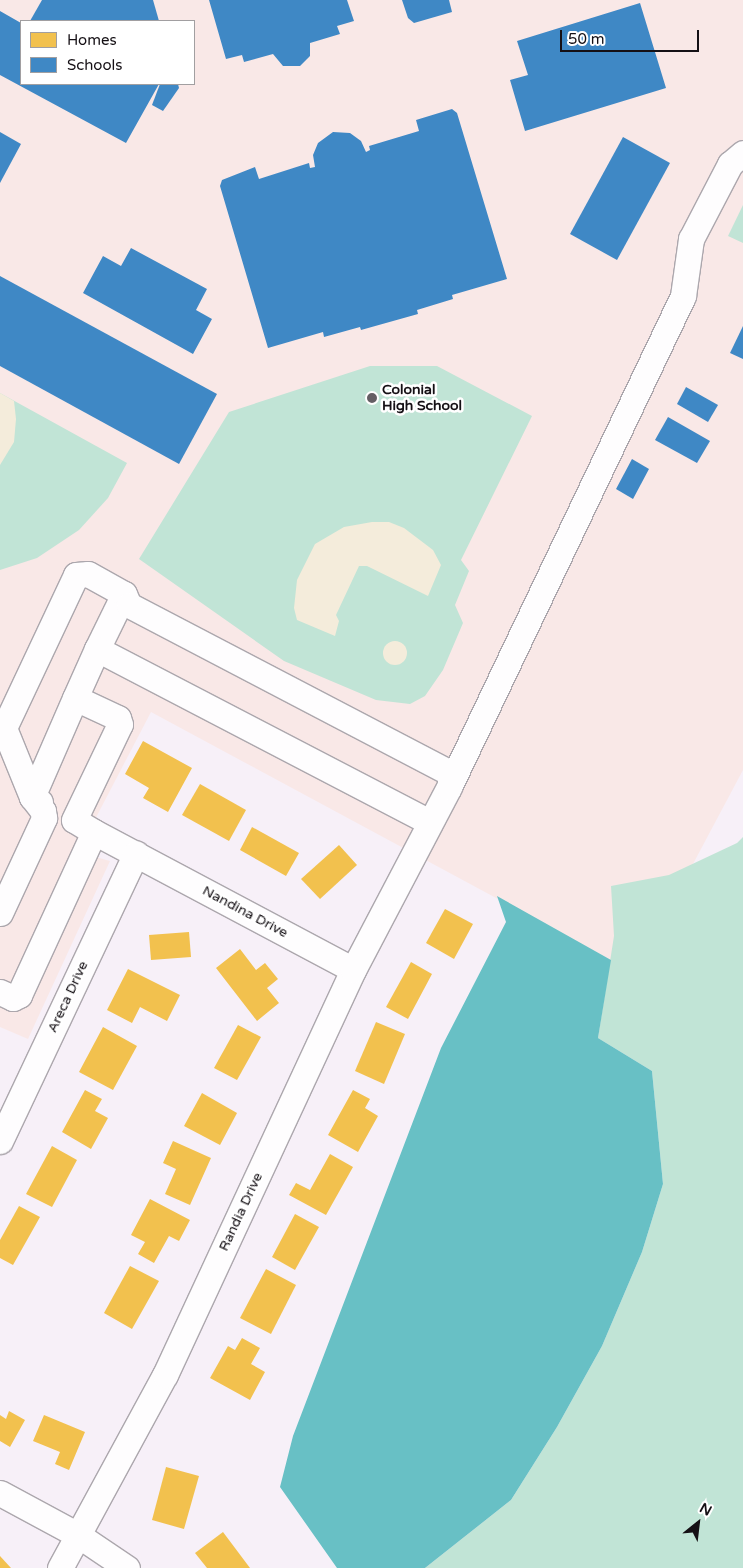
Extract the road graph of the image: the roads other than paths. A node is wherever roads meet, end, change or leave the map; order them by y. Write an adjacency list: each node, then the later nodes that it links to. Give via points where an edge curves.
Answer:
1 (743, 153): 5 (street, Randia Drive, via 730,164 691,239 683,296)
2 (124, 594): 3 (street); 5 (street, via 129,605); 6 (street, via 88,574 76,575 6,722 4,728)
3 (98, 649): 4 (street); 7 (street)
4 (75, 698): 6 (street); 8 (street, via 118,718 120,724)
5 (454, 774): 7 (street, Randia Drive)
6 (32, 797): 8 (street, Nandina Drive); 10 (street, via 43,811 44,818)
7 (430, 822): 11 (street, Randia Drive)
8 (84, 826): 9 (street, Nandina Drive); 12 (street, via 19,994 13,998)
9 (136, 853): 11 (street, Nandina Drive); 13 (street, Areca Drive)
10 (0, 913)
11 (353, 970): 15 (street, Randia Drive, via 165,1375)
12 (0, 992)
13 (0, 1141)
14 (0, 1493): 15 (street)
15 (78, 1535): 16 (street, Randia Drive); 17 (street)
16 (60, 1568)
17 (127, 1568)

